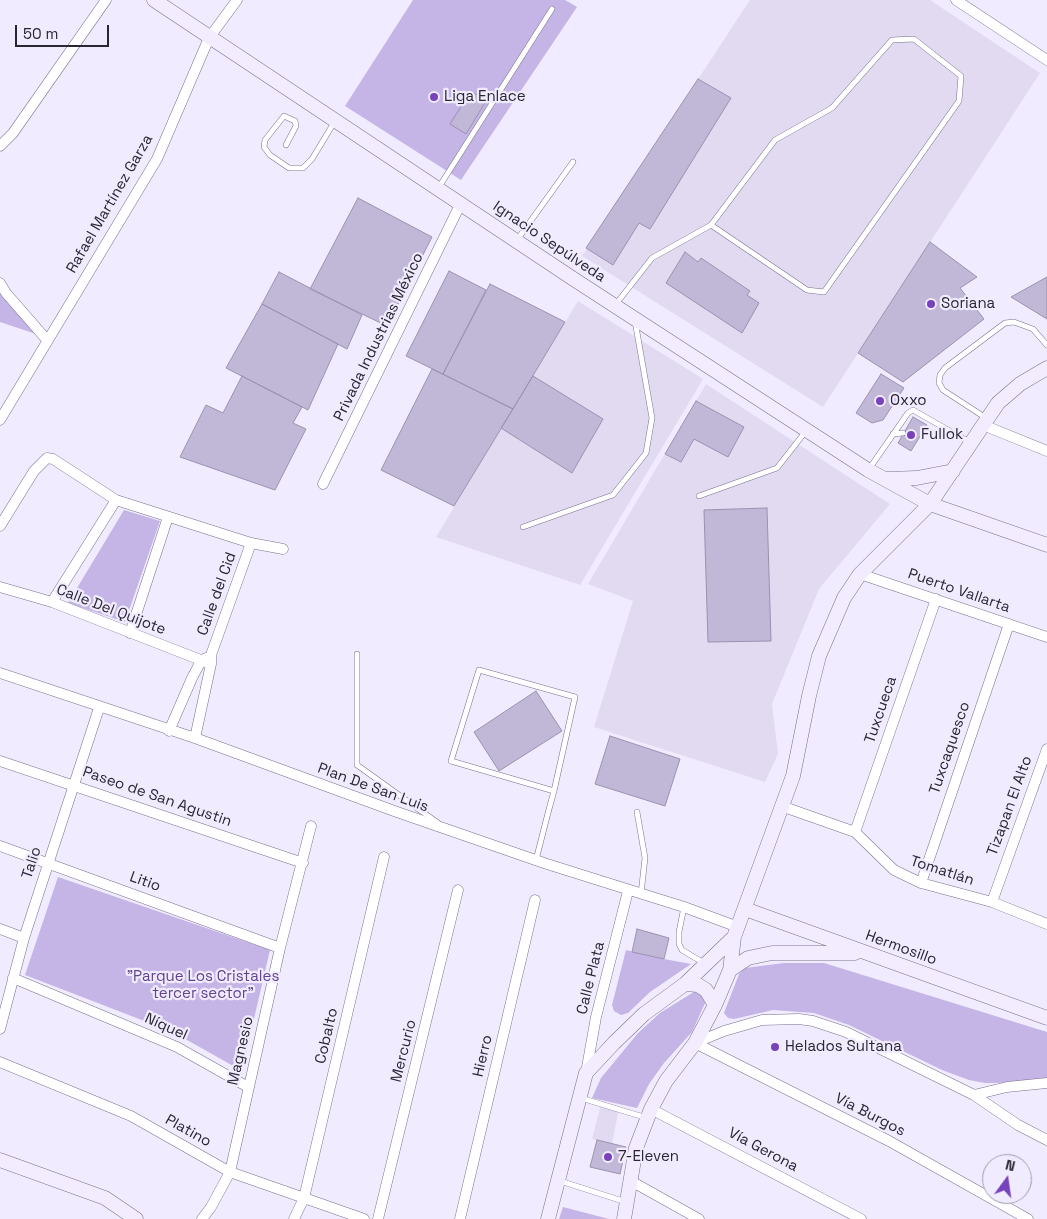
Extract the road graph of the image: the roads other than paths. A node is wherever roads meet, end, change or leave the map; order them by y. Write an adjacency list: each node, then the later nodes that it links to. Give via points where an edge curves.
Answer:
1 (106, 0): 10 (street, via 13,133)
2 (154, 0): 6 (main road, Ignacio Sepúlveda)
3 (237, 0): 6 (street, Rafael Martínez Garza)
4 (956, 0): 7 (street)
5 (552, 8): 12 (lane)
6 (209, 38): 8 (main road, Ignacio Sepúlveda); 19 (street, Rafael Martínez Garza, via 157,159)
7 (1047, 60)
8 (335, 120): 9 (lane, via 303,168 289,168 264,147 265,140 284,116 296,126); 12 (main road, Ignacio Sepúlveda)
9 (286, 145)
10 (0, 146)
11 (573, 162): 15 (lane)
12 (439, 188): 13 (main road, Ignacio Sepúlveda)
13 (461, 203): 15 (main road, Ignacio Sepúlveda); 32 (street, Privada Industrias México)
14 (711, 225): 14 (lane, via 776,140 832,108 892,40 914,39 961,76 959,101 824,292 807,290); 17 (lane, via 652,258)
15 (516, 240): 17 (main road, Ignacio Sepúlveda)
16 (0, 283): 19 (street)
17 (615, 306): 18 (main road, Ignacio Sepúlveda)
18 (634, 318): 24 (main road, Ignacio Sepúlveda); 38 (lane, via 652,418 646,453 613,495)
19 (47, 340): 22 (street, Rafael Martínez Garza)
20 (1047, 345): 23 (lane, via 1033,329 1014,322 1006,323 945,368 940,375 943,390)
21 (1047, 368): 23 (main road, via 1005,395)
22 (0, 420)
23 (985, 422): 27 (main road); 28 (street)
24 (807, 430): 29 (main road, Ignacio Sepúlveda); 33 (lane, via 777,468)
25 (904, 433): 26 (lane)
26 (893, 434): 27 (lane, via 908,413 916,410); 29 (lane)
27 (972, 443): 30 (main road)
28 (1047, 451)
29 (868, 470): 31 (main road, Ignacio Sepúlveda)
30 (953, 471): 31 (main road, via 917,478); 35 (main road)
31 (883, 479): 35 (main road, Ignacio Sepúlveda)
32 (323, 484)
33 (699, 496)
34 (116, 500): 36 (street); 37 (street, via 47,458 41,461); 45 (street)
35 (930, 504): 40 (main road, Ignacio Sepúlveda); 42 (main road)
36 (168, 517): 39 (street); 47 (street)
37 (0, 526)
38 (523, 527)
39 (251, 542): 41 (street); 50 (street, Calle del Cid)
40 (1047, 545)
41 (283, 549)
42 (860, 574): 44 (street, Puerto Vallarta); 59 (main road, via 844,598 819,656)
43 (0, 587): 45 (street, Calle Del Quijote)
44 (936, 599): 46 (street, Puerto Vallarta); 63 (street, Tuxcueca)
45 (52, 602): 47 (street, Calle Del Quijote)
46 (1009, 624): 48 (street, Puerto Vallarta); 69 (street, Tuxcaquesco)
47 (130, 633): 50 (street, Calle Del Quijote)
48 (1047, 637)
49 (357, 654): 62 (lane, via 357,765)
50 (208, 660): 53 (street, Calle del Cid); 54 (street, Calle del Cid)
51 (0, 673): 52 (street, Plan De San Luis)
52 (99, 708): 53 (street, Plan De San Luis); 57 (street, Talio)
53 (169, 731): 54 (street, Plan De San Luis)
54 (194, 738): 62 (street, Plan De San Luis)
55 (1047, 749): 74 (street, Tizapan El Alto)
56 (0, 761): 57 (street, Paseo de San Agustin)
57 (74, 785): 67 (street, Talio); 68 (street, Paseo de San Agustin)
58 (554, 791): 58 (lane, via 451,761 480,670 575,697); 66 (lane)
59 (784, 807): 63 (street, Tomatlán); 76 (main road)
60 (637, 812): 72 (lane, via 645,858)
61 (311, 826): 68 (street, Magnesio)
62 (447, 829): 66 (street, Plan De San Luis)
63 (855, 832): 69 (street, Tomatlán, via 894,870)
64 (0, 846): 67 (street, Litio)
65 (384, 857): 103 (street, Cobalto)
66 (536, 860): 71 (street, Plan De San Luis)
67 (48, 862): 80 (street, Talio); 81 (street, Litio)
68 (303, 863): 81 (street, Magnesio)
69 (920, 882): 74 (street, Tomatlán)
70 (458, 890): 109 (street, Mercurio)
71 (628, 891): 72 (street, Plan De San Luis); 92 (street, Calle Plata, via 596,1017)
72 (641, 895): 75 (street, Plan De San Luis)
73 (535, 900): 110 (street, Hierro)
74 (992, 902): 77 (street, Tomatlán)
75 (684, 907): 79 (street, Plan De San Luis); 83 (lane, via 679,944 682,950)
76 (745, 909): 79 (main road); 82 (main road, Hermosillo)
77 (1047, 924)
78 (0, 930): 80 (street)
79 (736, 932): 83 (main road); 84 (main road)
80 (24, 938): 85 (street, Talio)
81 (280, 948): 94 (street, Magnesio)
82 (866, 953): 84 (main road, via 772,953 744,960); 88 (main road, Hermosillo)
83 (704, 963): 86 (main road)
84 (730, 970): 87 (main road)
85 (13, 978): 89 (street, Talio); 94 (street, Níquel, via 177,1047)
86 (685, 984): 87 (main road, via 698,985 706,990); 92 (main road, via 644,1014)
87 (716, 1004): 90 (main road)
88 (1047, 1018)
89 (0, 1029)
90 (695, 1043): 95 (street, via 762,1020 813,1021 846,1032); 97 (main road, via 666,1081); 115 (street, Vía Burgos, via 889,1141)
91 (0, 1062): 100 (street, Platino, via 131,1116)
92 (586, 1073): 96 (main road)
93 (1047, 1083): 95 (street, via 1007,1087)
94 (248, 1087): 100 (street, Magnesio)
95 (974, 1095): 98 (street)
96 (580, 1098): 97 (lane); 101 (main road)
97 (649, 1113): 102 (main road, via 636,1148); 114 (street, Vía Gerona)
98 (1047, 1140)
99 (0, 1160): 105 (main road, via 105,1198)
100 (230, 1172): 103 (street, Platino); 106 (street, Magnesio)
101 (560, 1181): 104 (lane); 111 (main road)
102 (631, 1181): 104 (main road); 113 (street)
103 (304, 1198): 107 (street, Cobalto); 108 (street, Platino)
104 (628, 1202): 112 (main road)
105 (136, 1219)
106 (202, 1219)
107 (294, 1219)
108 (364, 1219)
109 (378, 1219)
110 (460, 1219)
111 (548, 1219)
112 (624, 1219)
113 (699, 1219)
114 (861, 1219)
115 (1028, 1219)

